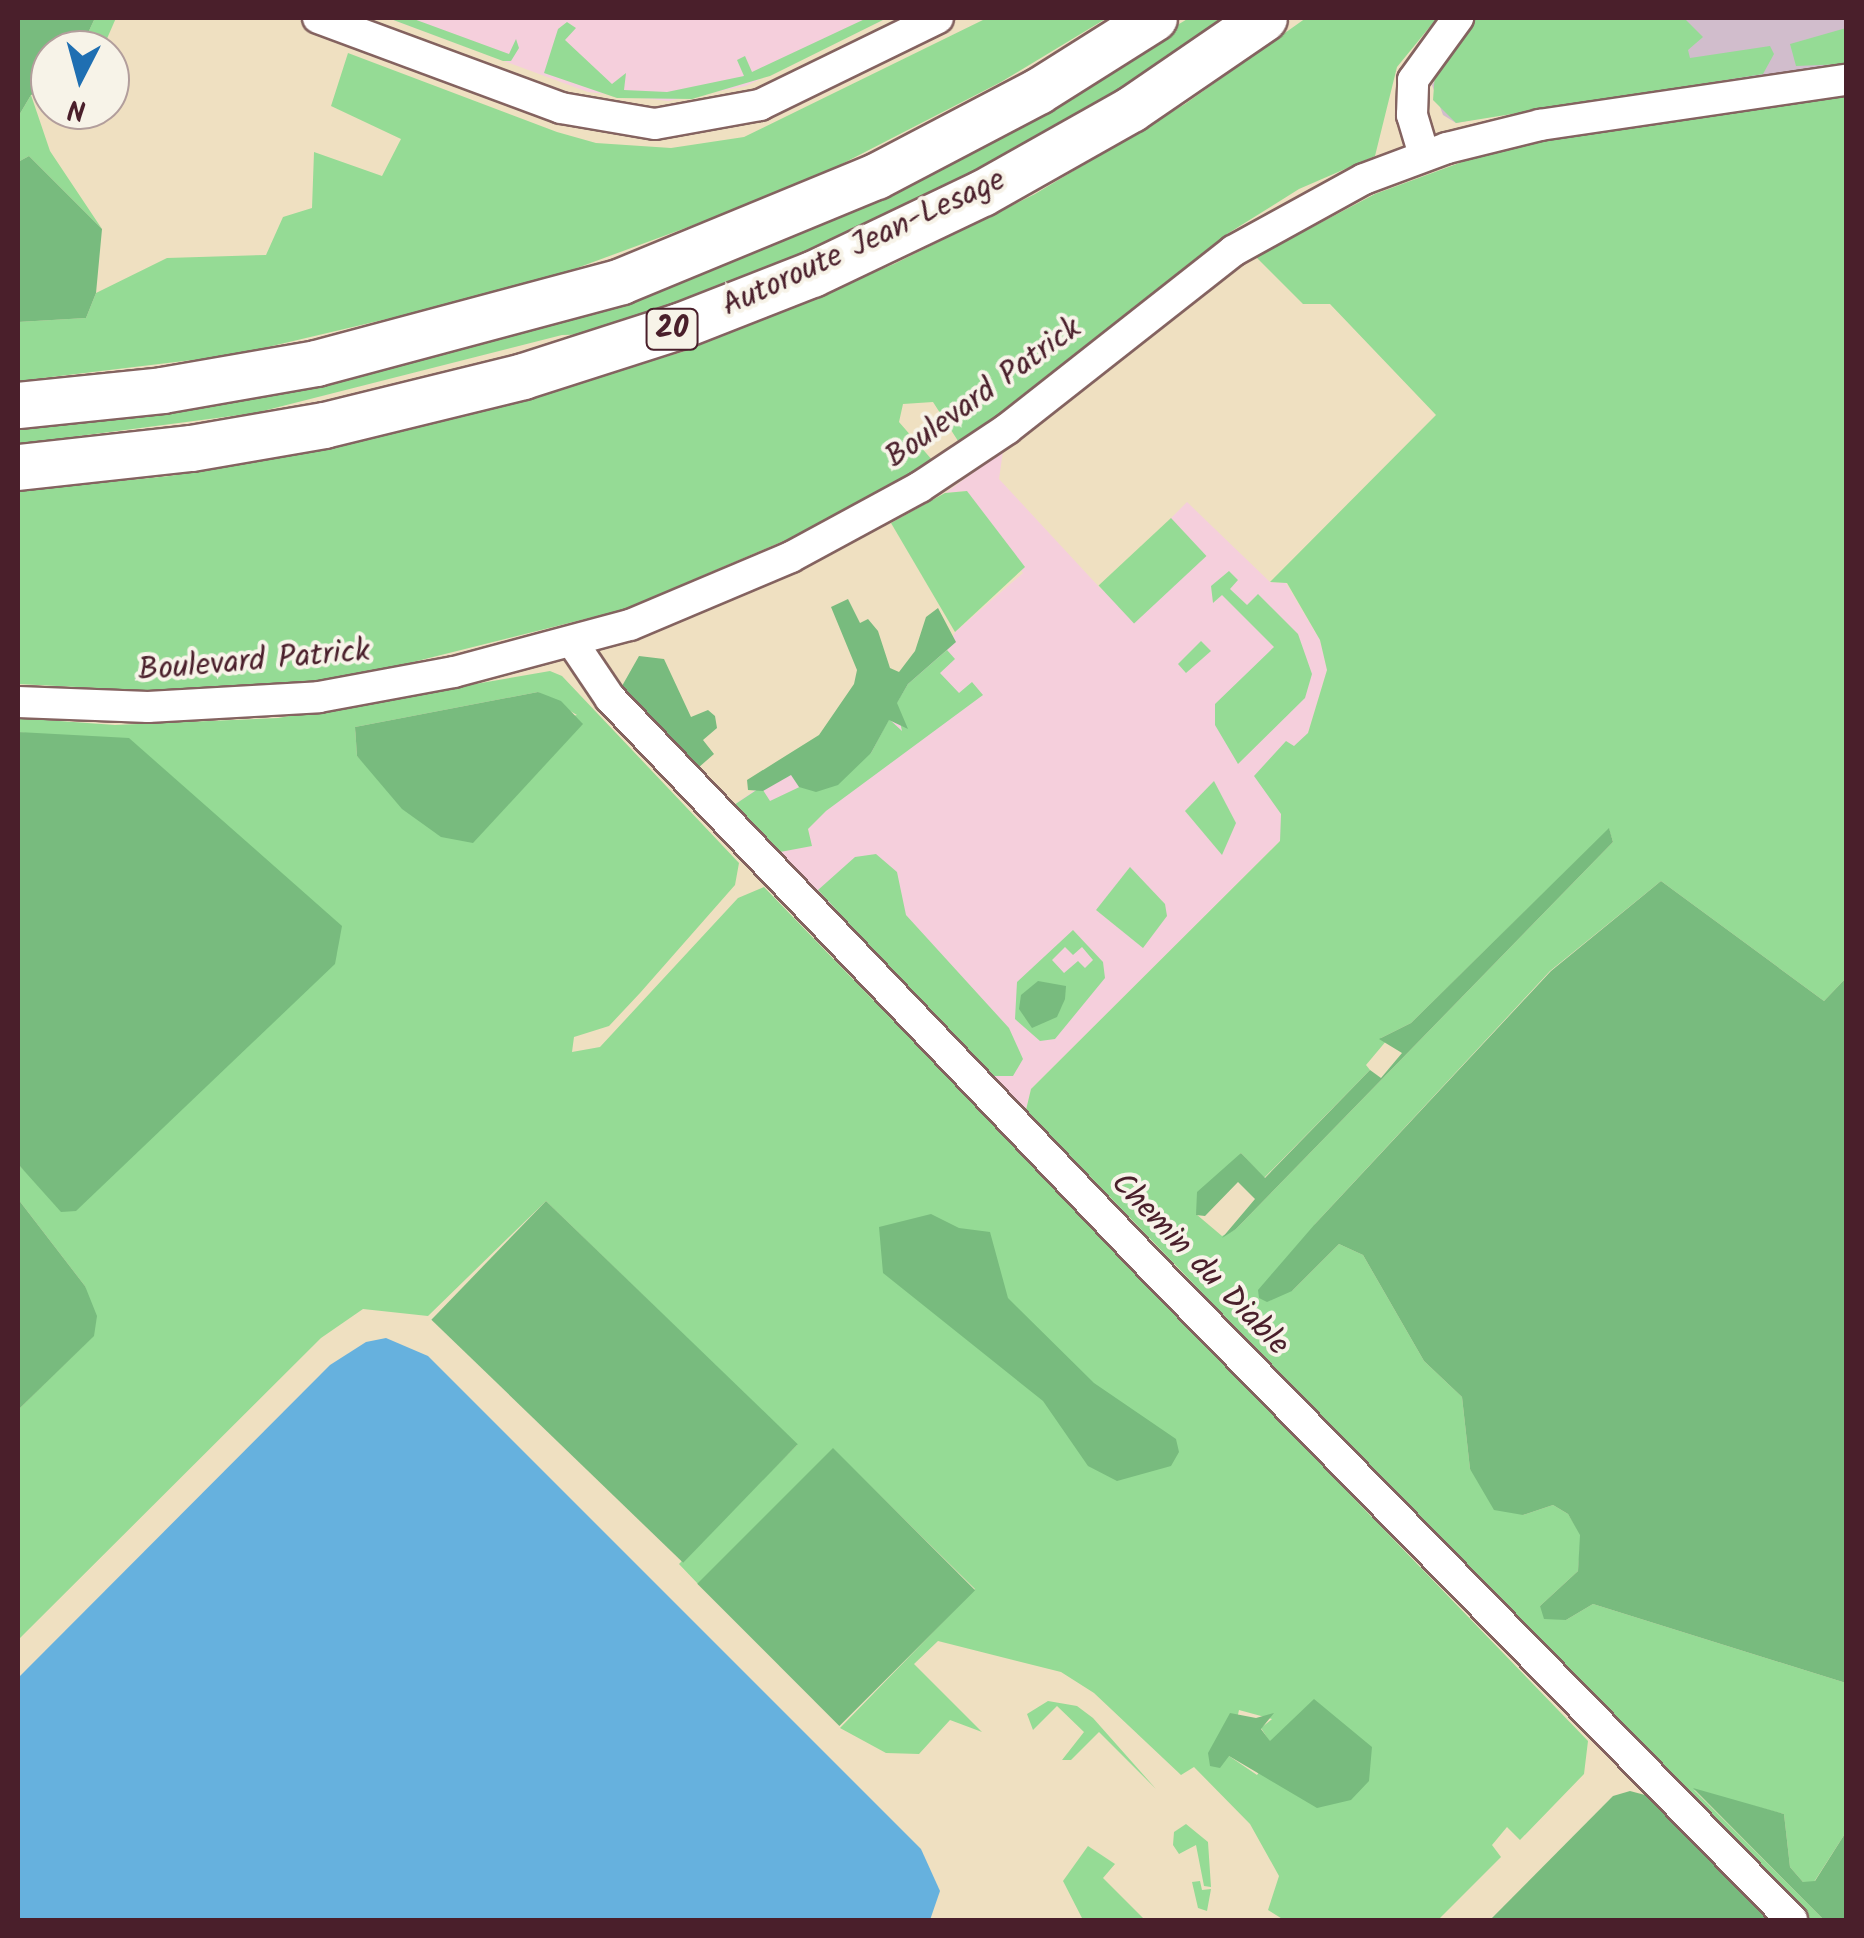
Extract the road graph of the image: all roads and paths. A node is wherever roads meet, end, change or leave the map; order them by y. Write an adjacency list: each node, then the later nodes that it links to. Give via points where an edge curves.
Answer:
1 (318, 18): 2 (street, via 561,108 654,124 760,106)
2 (938, 18)
3 (1154, 18): 8 (highway, Autoroute Jean-Lesage / 20, via 1038,91 902,163 634,276 450,332 302,366)
4 (1264, 18): 9 (highway, Autoroute Jean-Lesage / 20, via 1140,103 1008,179 844,260 693,321 523,376 350,419 177,450)
5 (1458, 18): 7 (street, via 1413,80 1412,115)
6 (1846, 80): 7 (street, Boulevard Patrick, via 1574,118)
7 (1424, 155): 10 (street, Boulevard Patrick, via 1324,198 1233,251 986,444 866,519 692,602)
8 (18, 405)
9 (18, 467)
10 (574, 643): 11 (street, Boulevard Patrick, via 404,683 284,701 148,708); 12 (street, Chemin du Diable, via 601,688 1151,1266)
11 (18, 702)
12 (1792, 1920)

